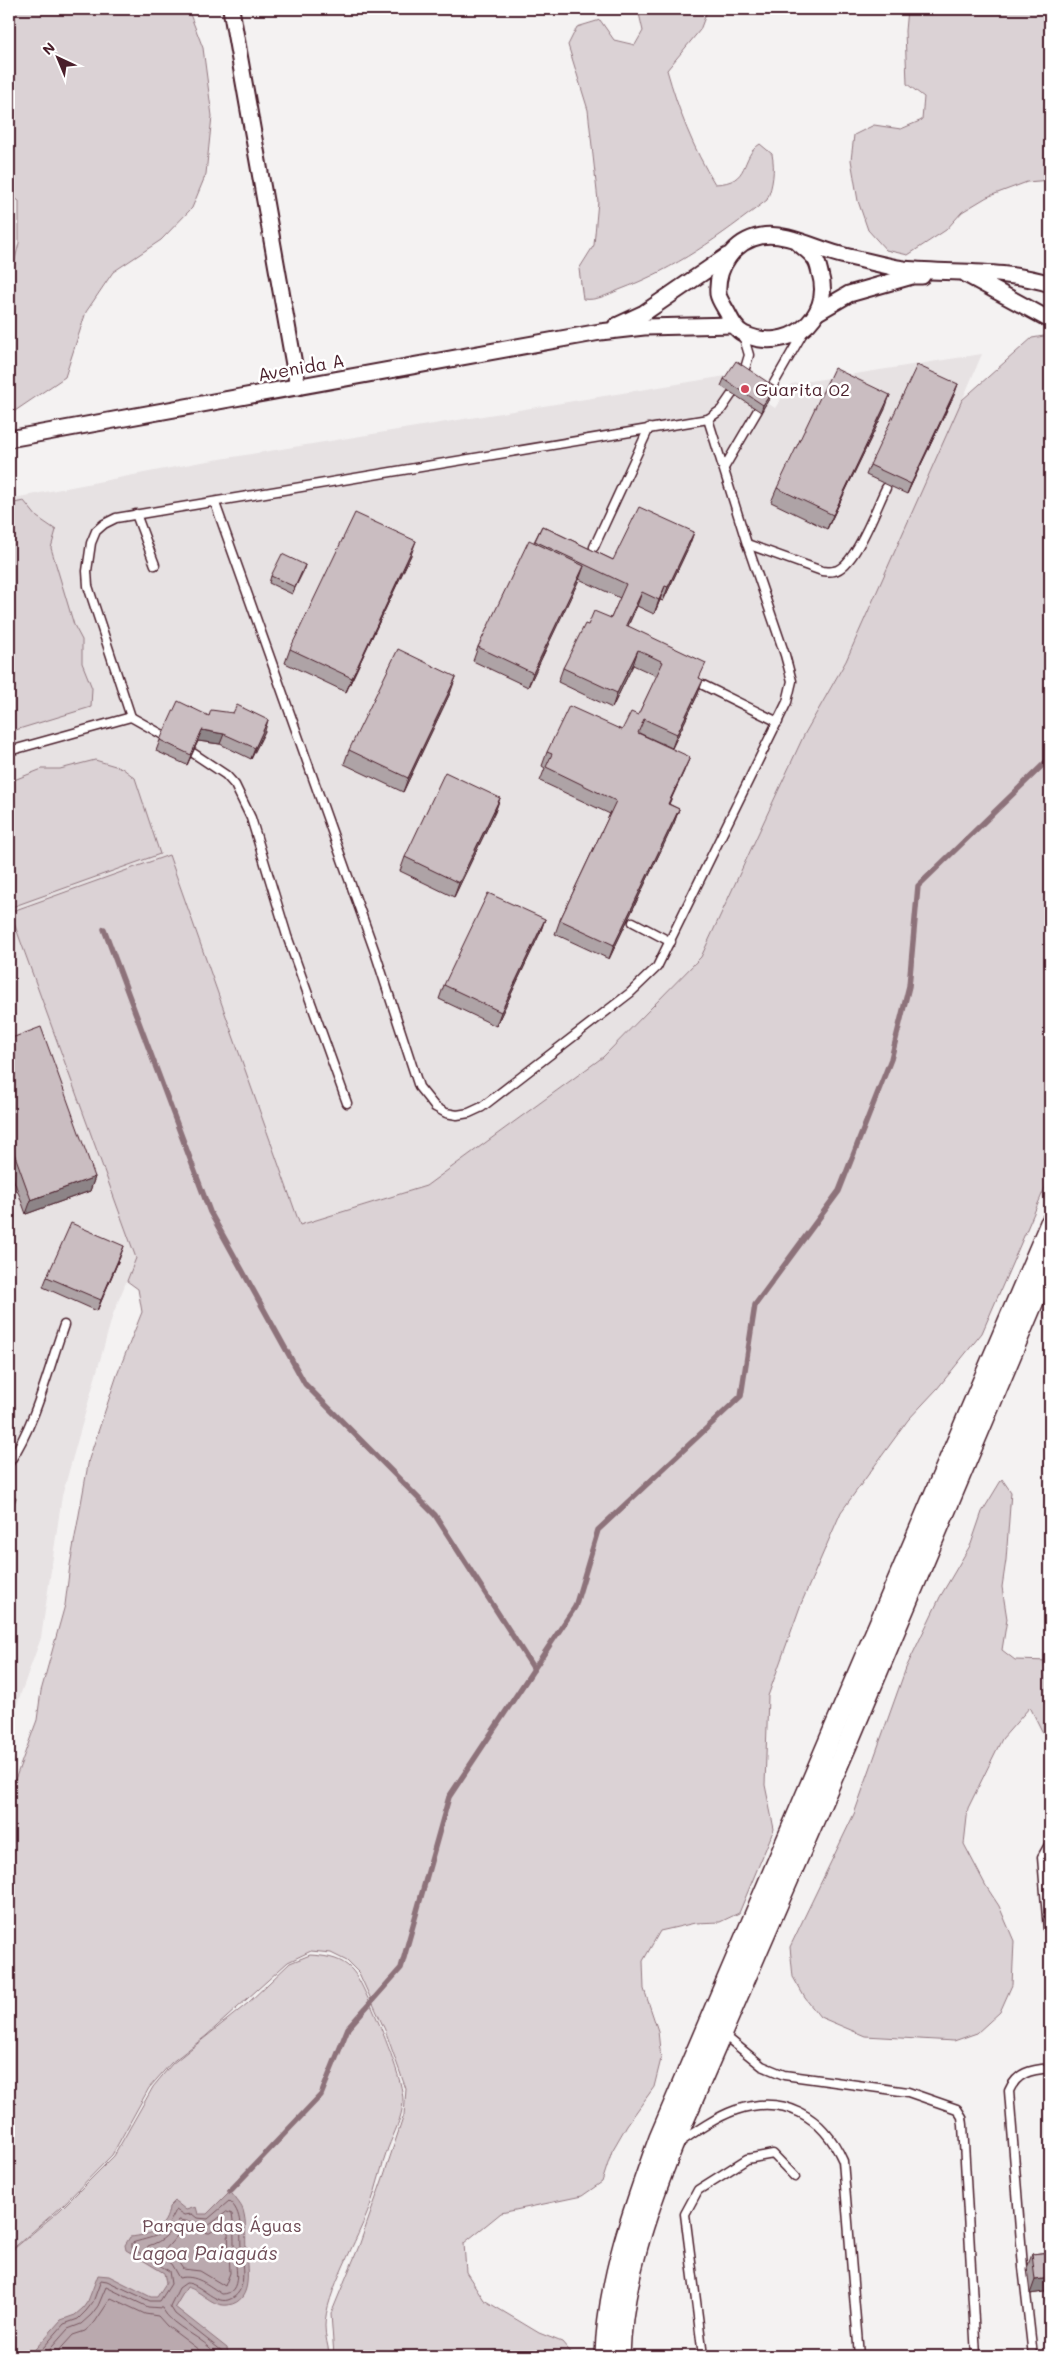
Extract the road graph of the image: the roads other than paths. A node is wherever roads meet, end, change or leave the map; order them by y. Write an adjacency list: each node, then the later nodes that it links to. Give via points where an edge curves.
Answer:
1 (231, 9): 12 (street)
2 (796, 241): 3 (street, via 762,236); 4 (street, via 826,252 903,268); 6 (street, via 816,259 824,285)
3 (731, 252): 9 (street, via 720,272 718,296); 10 (street, via 644,313)
4 (961, 272): 5 (street, via 1013,275); 6 (street, via 912,276 849,294); 7 (street)
5 (1050, 284)
6 (818, 312): 8 (street)
7 (1050, 320)
8 (808, 326): 9 (street, via 793,336 776,340 759,339); 13 (lane)
9 (738, 329): 10 (street, via 644,327); 11 (lane, via 748,355)
10 (600, 332): 12 (street, Avenida A)
11 (743, 375)
12 (298, 387): 18 (street, Avenida A)
13 (769, 392)
14 (732, 394): 16 (lane, via 721,410)
15 (758, 410): 19 (lane)
16 (708, 419): 17 (lane); 19 (lane)
17 (649, 428): 21 (lane); 24 (lane)
18 (9, 439)
19 (724, 468): 23 (lane)
20 (886, 488): 23 (lane, via 853,555 843,567 834,571 822,571)
21 (214, 503): 22 (lane); 33 (lane, via 426,1099 446,1113 457,1115 482,1107 644,981 657,967)
22 (136, 514): 25 (lane); 27 (lane, via 116,518 96,531 86,571 88,586)
23 (747, 544): 28 (lane, via 792,681)
24 (594, 547)
25 (155, 565)
26 (703, 685): 28 (lane)
27 (131, 716): 29 (lane); 30 (lane)
28 (778, 722): 33 (lane)
29 (163, 735)
30 (9, 751)
31 (193, 753): 34 (lane, via 235,785 251,818 287,936)
32 (633, 922): 33 (lane)
33 (671, 942)
34 (347, 1103)
35 (1050, 1223): 41 (street)
36 (1050, 1263): 41 (street, via 847,1745)
37 (64, 1325): 38 (lane, via 36,1404)
38 (9, 1463)
39 (1050, 1843): 40 (lane, via 1042,1857)
40 (1050, 1934)
41 (714, 2030): 43 (street); 45 (street, via 659,2138 624,2239 614,2278); 49 (lane, via 762,2066 784,2075 908,2092 957,2109 963,2125)
42 (1050, 2068): 50 (lane, via 1023,2073 1013,2081 1008,2092)
43 (673, 2146): 46 (street, via 649,2208 633,2264); 48 (lane, via 717,2119 752,2107 794,2110 808,2116 826,2132 836,2144 843,2161)
44 (795, 2177): 47 (lane, via 773,2154 747,2159 698,2190 685,2214)
45 (605, 2356)
46 (620, 2356)
47 (703, 2356)
48 (859, 2356)
49 (976, 2356)
50 (1033, 2356)

